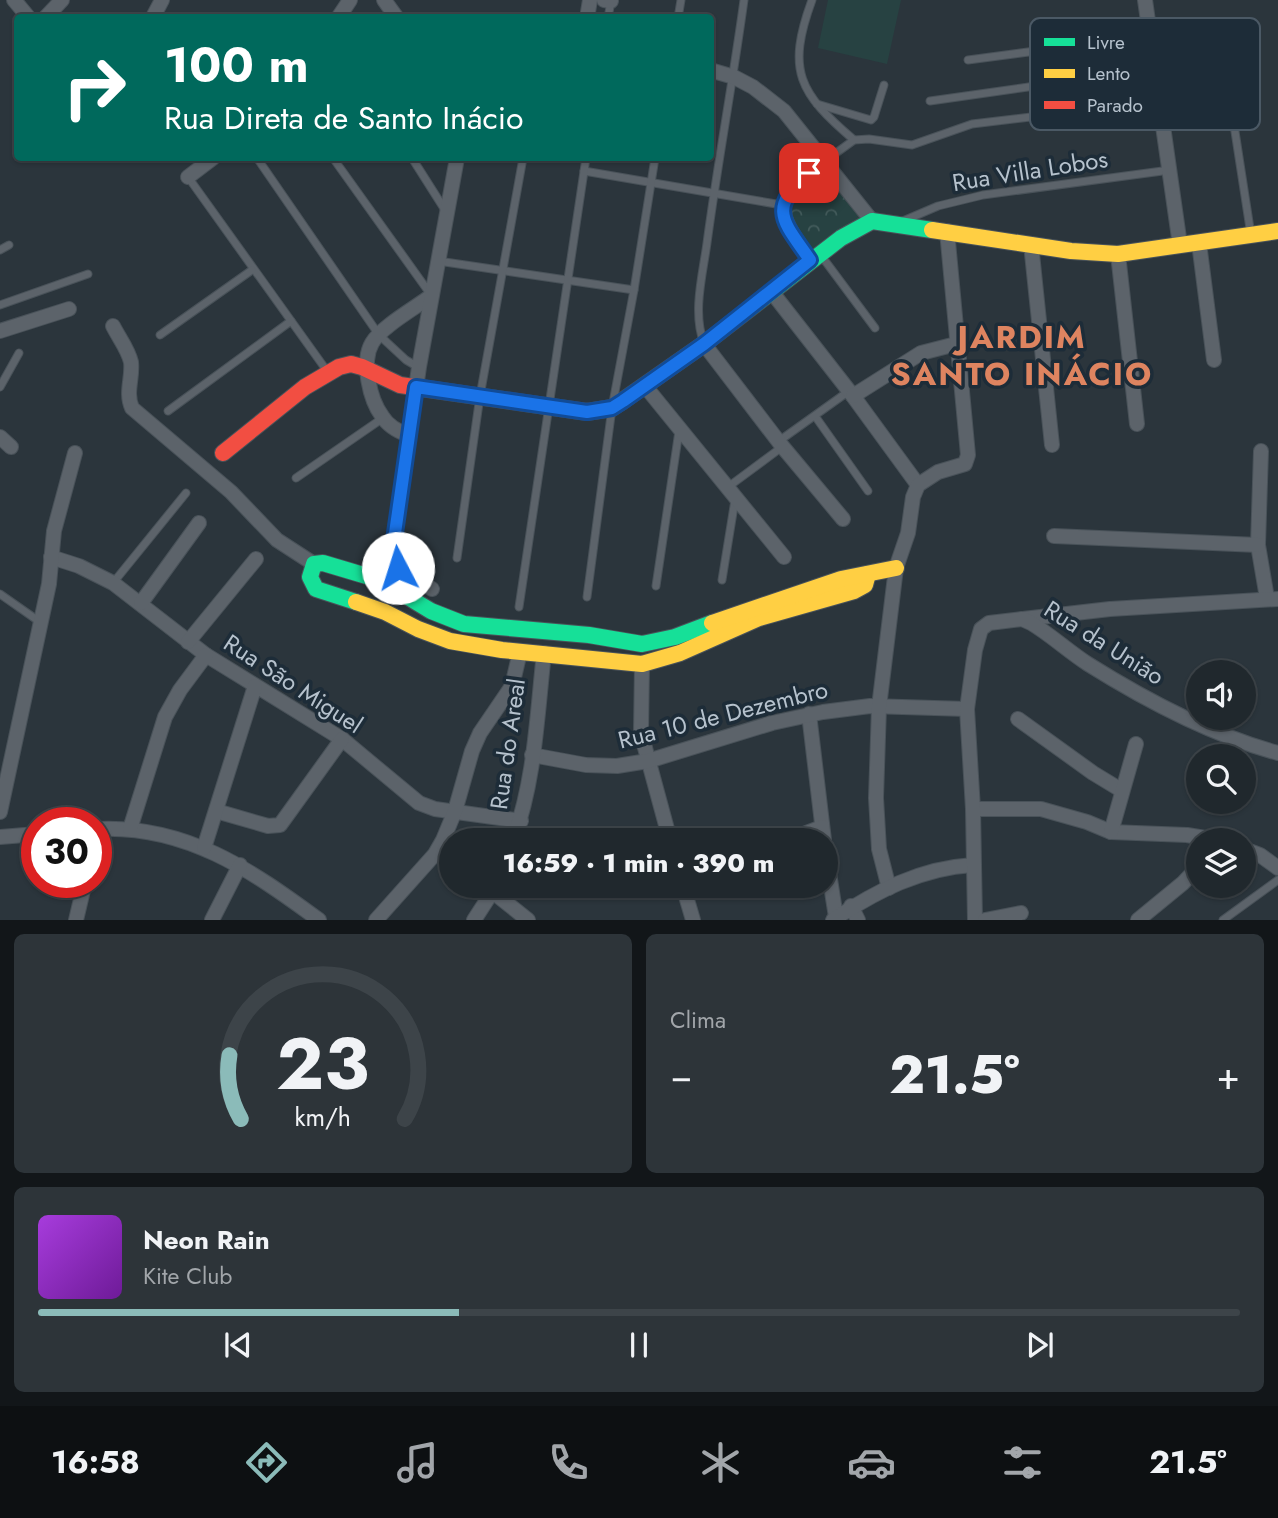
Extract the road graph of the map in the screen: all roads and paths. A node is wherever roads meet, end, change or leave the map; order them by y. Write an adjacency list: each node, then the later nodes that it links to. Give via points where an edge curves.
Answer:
1 (14, 0): 6 (street)
2 (62, 0): 7 (street)
3 (744, 0): 12 (lane)
4 (812, 0): 16 (lane, via 798,64 800,77)
5 (1144, 0): 8 (street)
6 (26, 14)
7 (50, 14)
8 (1146, 18)
9 (1030, 52): 10 (lane)
10 (968, 60)
11 (714, 72): 12 (street)
12 (734, 77): 29 (street, via 784,111); 34 (lane)
13 (884, 85): 16 (lane, via 871,120)
14 (1030, 87): 15 (lane)
15 (930, 101)
16 (816, 103): 20 (lane)
17 (1030, 117): 20 (lane, via 972,124 912,145)
18 (1163, 130): 30 (street)
19 (1235, 130): 41 (lane)
20 (854, 140): 29 (lane)
21 (209, 161): 32 (street)
22 (259, 161): 64 (lane)
23 (335, 161): 56 (lane)
24 (414, 161): 36 (lane)
25 (456, 161): 36 (street)
26 (522, 161): 51 (lane)
27 (586, 161): 31 (lane)
28 (654, 161): 33 (lane)
29 (825, 161): 35 (street, via 795,185); 37 (street)
30 (1170, 170): 38 (lane, Rua Villa Lobos, via 983,195 938,206); 45 (street)
31 (584, 171): 33 (lane); 53 (lane)
32 (188, 177): 50 (lane)
33 (651, 182): 34 (lane); 54 (lane)
34 (714, 192): 35 (lane); 65 (lane, via 699,321)
35 (782, 205): 48 (street, via 788,228)
36 (447, 212): 49 (street)
37 (872, 221): 38 (street); 48 (street)
38 (899, 223): 39 (street)
39 (947, 231): 43 (street); 66 (street)
40 (1278, 231): 41 (street)
41 (1251, 235): 42 (street)
42 (1199, 243): 45 (street); 68 (street)
43 (1031, 244): 47 (street); 86 (street)
44 (9, 245): 46 (lane)
45 (1180, 245): 47 (street)
46 (0, 250)
47 (1118, 254): 82 (street)
48 (815, 257): 55 (street); 61 (lane)
49 (437, 261): 51 (lane); 56 (street)
50 (252, 270): 59 (lane); 63 (lane)
51 (504, 270): 53 (lane); 76 (lane)
52 (88, 274): 57 (lane)
53 (569, 279): 54 (lane); 77 (lane)
54 (634, 290): 78 (lane)
55 (771, 291): 65 (street); 75 (street)
56 (431, 296): 64 (street); 69 (street)
57 (0, 305)
58 (69, 309): 62 (street)
59 (291, 321): 71 (lane); 79 (lane)
60 (113, 326): 103 (street, via 131,365 128,398 132,408 232,492 272,535)
61 (875, 328)
62 (0, 331)
63 (160, 335)
64 (379, 335): 69 (lane); 70 (street, via 369,349)
65 (704, 344): 72 (street); 85 (street)
66 (956, 344): 75 (street, via 921,353); 91 (street, via 968,455 965,464 938,472)
67 (19, 353): 73 (lane)
68 (1214, 360)
69 (419, 367): 74 (street)
70 (368, 369): 71 (street, via 349,364); 74 (street, via 388,382); 81 (street)
71 (327, 372): 89 (street)
72 (645, 386): 78 (street); 83 (street)
73 (0, 387)
74 (416, 387): 76 (street); 84 (street)
75 (852, 394): 80 (lane); 91 (street)
76 (480, 396): 77 (street); 101 (lane)
77 (548, 407): 78 (street, via 587,412); 114 (lane)
78 (612, 408): 111 (lane)
79 (168, 411)
80 (815, 416): 85 (lane); 93 (lane)
81 (383, 418): 84 (street); 90 (lane)
82 (1137, 424)
83 (680, 427): 92 (street); 108 (lane)
84 (408, 435): 109 (street, via 392,559 398,568)
85 (780, 443): 92 (lane); 95 (street)
86 (1052, 445)
87 (1261, 451): 98 (street)
88 (75, 453): 99 (street)
89 (223, 453)
90 (296, 478)
91 (918, 485): 104 (street)
92 (732, 491): 100 (street); 106 (lane)
93 (868, 492)
94 (186, 493): 107 (lane)
95 (843, 519)
96 (199, 523): 113 (street)
97 (1054, 536): 98 (street)
98 (1258, 545): 112 (street)
99 (51, 557): 107 (street, Rua São Miguel); 116 (street)
100 (784, 557)
101 (457, 558)
102 (256, 559): 117 (street)
103 (314, 565): 105 (street, via 323,563 380,579 431,611 464,624 642,644); 118 (street, via 310,577 316,589 385,612 438,638)
104 (897, 568): 105 (street); 123 (street)
105 (869, 574): 121 (street, via 860,589 759,618 680,653)
106 (722, 580)
107 (113, 583): 113 (street, Rua São Miguel)
108 (656, 586)
109 (432, 589)
110 (0, 594): 116 (lane)
111 (587, 597)
112 (1273, 599): 115 (street, via 1110,608)
113 (141, 603): 117 (street, Rua São Miguel)
114 (519, 607)
115 (1022, 619): 124 (street, Rua da União, via 998,621 981,629); 129 (street, Rua da União, via 1094,667 1175,712 1217,733)
116 (41, 622): 136 (street)
117 (188, 642): 120 (street, Rua São Miguel)
118 (520, 652): 119 (street); 135 (street, via 512,686 472,751)
119 (544, 653): 121 (street); 130 (street, Rua do Areal)
120 (206, 655): 122 (street, Rua São Miguel); 142 (street, via 165,717)
121 (642, 664): 131 (street, via 641,733)
122 (255, 686): 127 (street, Rua São Miguel); 134 (street)
123 (879, 707): 124 (street, Rua 10 de Dezembro); 125 (street, Rua 10 de Dezembro); 154 (street, via 876,798 879,849)
124 (967, 709): 133 (street, Rua da União)
125 (809, 714): 131 (street, Rua 10 de Dezembro); 140 (street)
126 (1018, 719): 132 (street)
127 (342, 739): 134 (street, via 280,825); 135 (street, Rua São Miguel, via 419,803)
128 (1136, 744): 132 (street)
129 (1278, 753)
130 (532, 755): 131 (street, Rua 10 de Dezembro, via 600,766); 137 (street, Rua do Areal)
131 (648, 761): 139 (street)
132 (1121, 790): 143 (street)
133 (974, 809): 143 (street, via 1041,809); 150 (street, Rua da União)
134 (216, 811): 147 (street)
135 (455, 811): 137 (street, Rua São Miguel); 166 (street, via 435,854)
136 (0, 812)
137 (521, 821): 138 (street, Rua do Areal)
138 (518, 828)
139 (667, 828)
140 (822, 828)
141 (112, 829): 142 (street)
142 (131, 829): 147 (street)
143 (1111, 832): 144 (street)
144 (1186, 835)
145 (21, 836): 146 (street)
146 (0, 838)
147 (204, 848): 149 (street)
148 (1256, 854): 151 (street)
149 (240, 865): 164 (street); 165 (street)
150 (973, 866): 154 (street, via 946,867); 170 (street, Rua da União)
151 (1278, 868)
152 (1186, 880): 172 (street)
153 (1278, 880): 173 (lane)
154 (889, 888): 160 (street)
155 (81, 898): 163 (street)
156 (488, 898): 167 (street)
157 (504, 898): 168 (street)
158 (687, 898): 169 (street)
159 (832, 898): 162 (street)
160 (855, 913): 162 (street)
161 (1021, 914): 171 (street)
162 (835, 918)
163 (76, 919)
164 (212, 919)
165 (318, 919)
166 (376, 919)
167 (474, 919)
168 (528, 919)
169 (693, 919)
170 (975, 919)
171 (985, 919)
172 (1138, 919)
173 (1223, 919)

